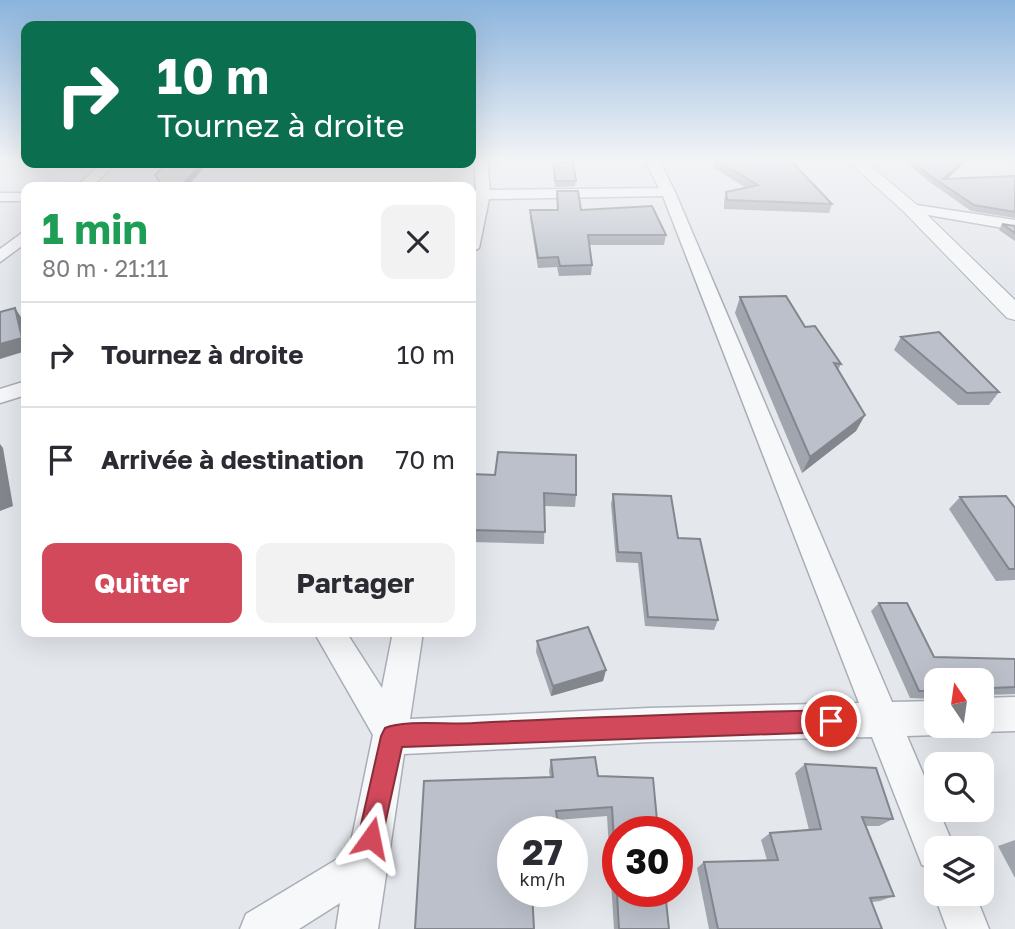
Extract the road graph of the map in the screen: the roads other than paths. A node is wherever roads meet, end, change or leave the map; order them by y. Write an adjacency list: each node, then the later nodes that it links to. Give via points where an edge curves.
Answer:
1 (673, 203): 15 (street)
2 (905, 203): 3 (street)
3 (910, 208): 4 (street); 7 (street)
4 (1015, 225)
5 (21, 239): 6 (street)
6 (0, 257)
7 (1015, 313)
8 (21, 390): 9 (street)
9 (0, 396)
10 (332, 637): 16 (street)
11 (407, 637): 16 (street)
12 (1015, 714): 13 (street)
13 (994, 715)
14 (924, 718): 15 (street)
15 (883, 720): 16 (street); 17 (street)
16 (393, 736): 18 (street)
17 (930, 836)
18 (366, 863): 20 (street); 21 (street)
19 (959, 906): 22 (street)
20 (261, 929)
21 (357, 929)
22 (968, 929)

